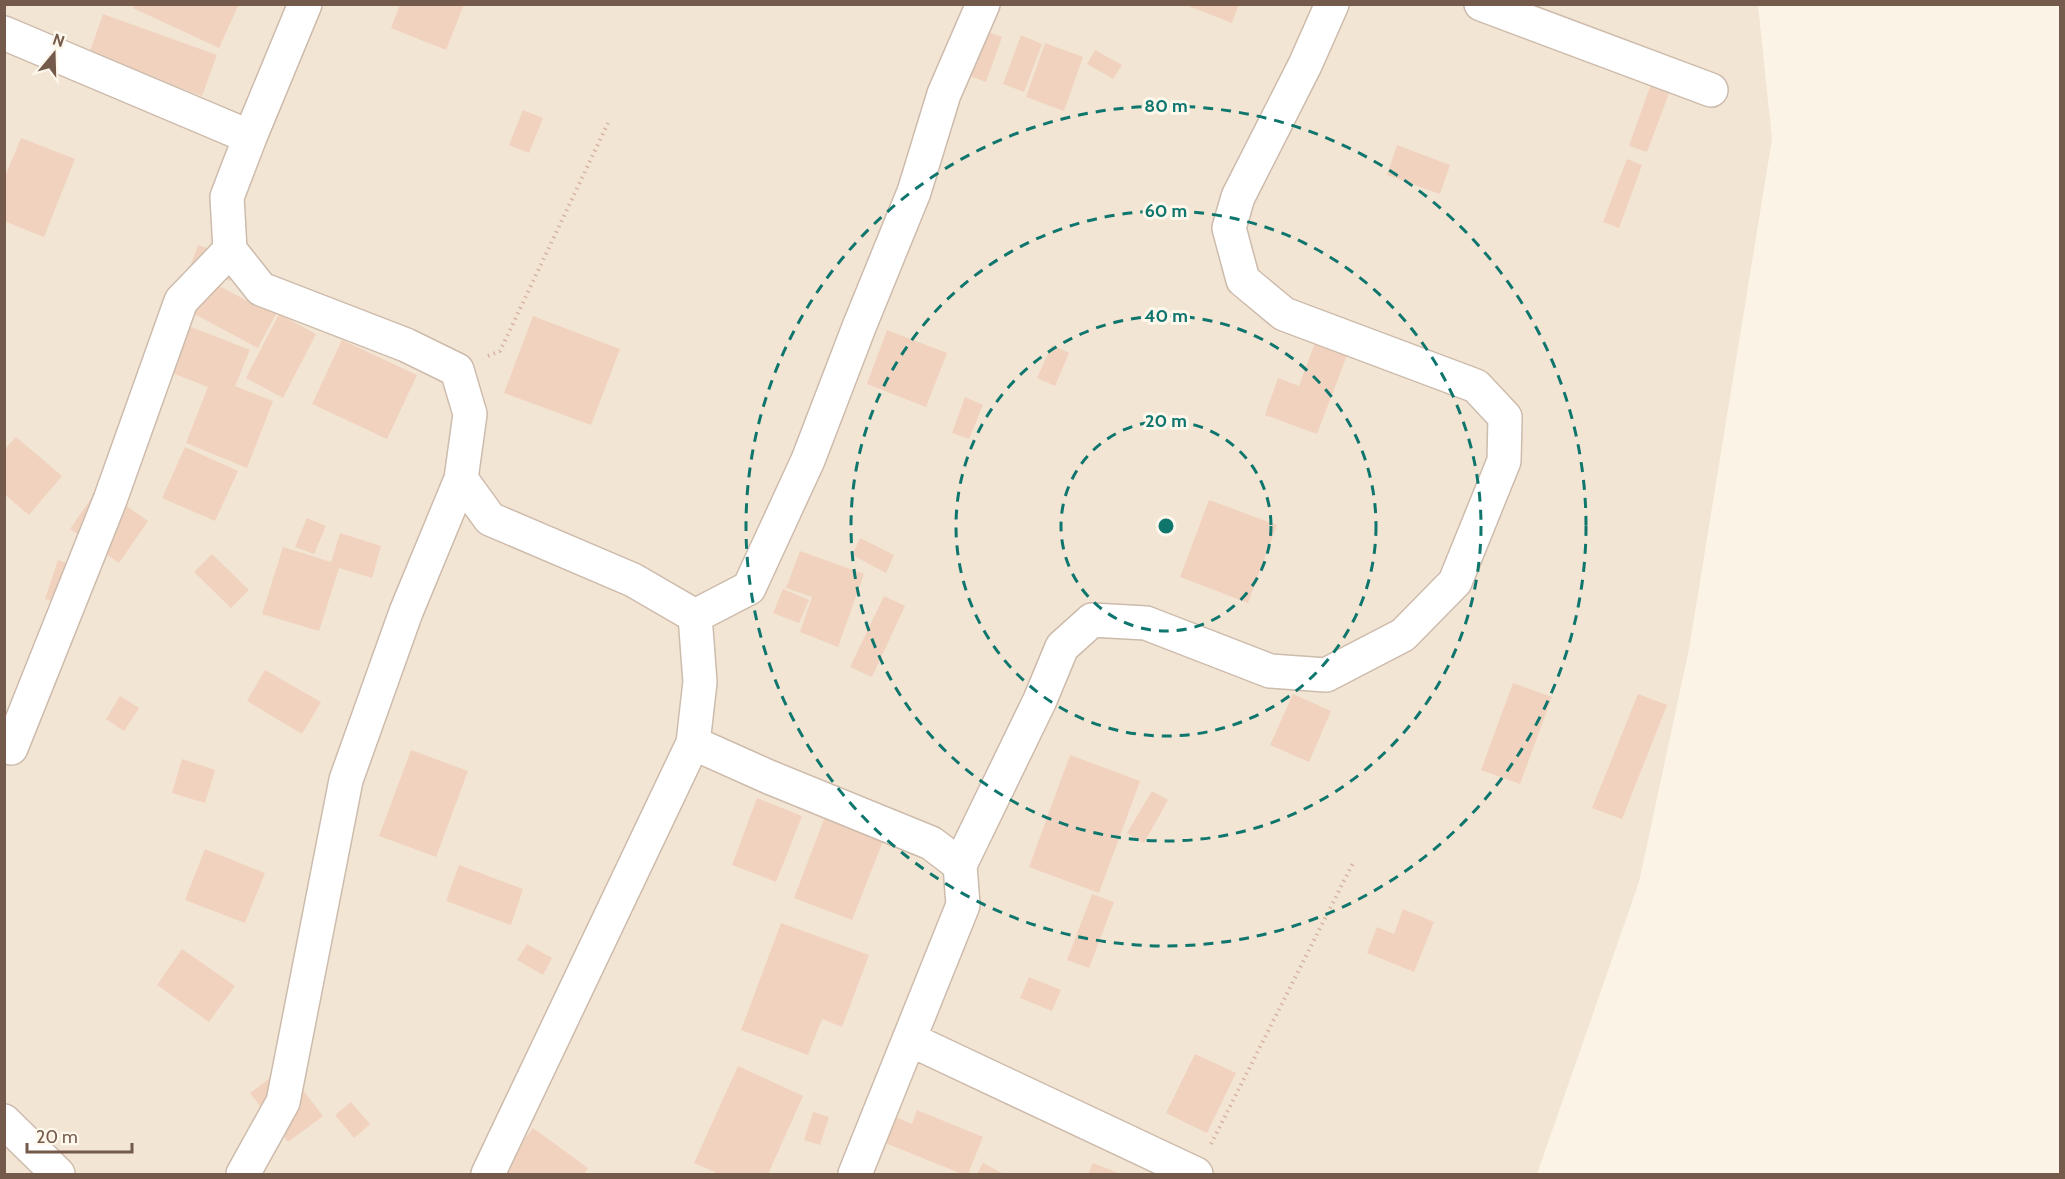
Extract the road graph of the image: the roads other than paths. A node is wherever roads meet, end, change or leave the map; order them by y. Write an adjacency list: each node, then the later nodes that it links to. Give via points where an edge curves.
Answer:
1 (305, 4): 7 (street)
2 (983, 4): 10 (street, via 944,94 914,192 808,460 749,588)
3 (1332, 4): 13 (street, via 1238,197 1229,228 1242,280 1284,314 1476,386 1504,417 1504,461 1455,582 1403,635 1326,675 1270,671 1146,623 1092,620 1062,647)
4 (1481, 4): 6 (street)
5 (4, 33): 7 (street)
6 (1711, 90)
7 (250, 137): 8 (street, via 227,197)
8 (230, 250): 9 (street, via 261,289 406,345 458,370 470,414); 12 (street, via 181,301 110,500)
9 (461, 479): 10 (street, via 490,519 633,580); 17 (street, via 406,612 346,780 283,1102)
10 (695, 616): 11 (street, via 700,682)
11 (693, 743): 13 (street, via 931,843); 18 (street)
12 (11, 748)
13 (960, 865): 14 (street, via 963,905)
14 (909, 1039): 19 (street); 20 (street)
15 (4, 1121): 16 (street)
16 (58, 1174)
17 (243, 1174)
18 (488, 1174)
19 (855, 1174)
20 (1196, 1174)

